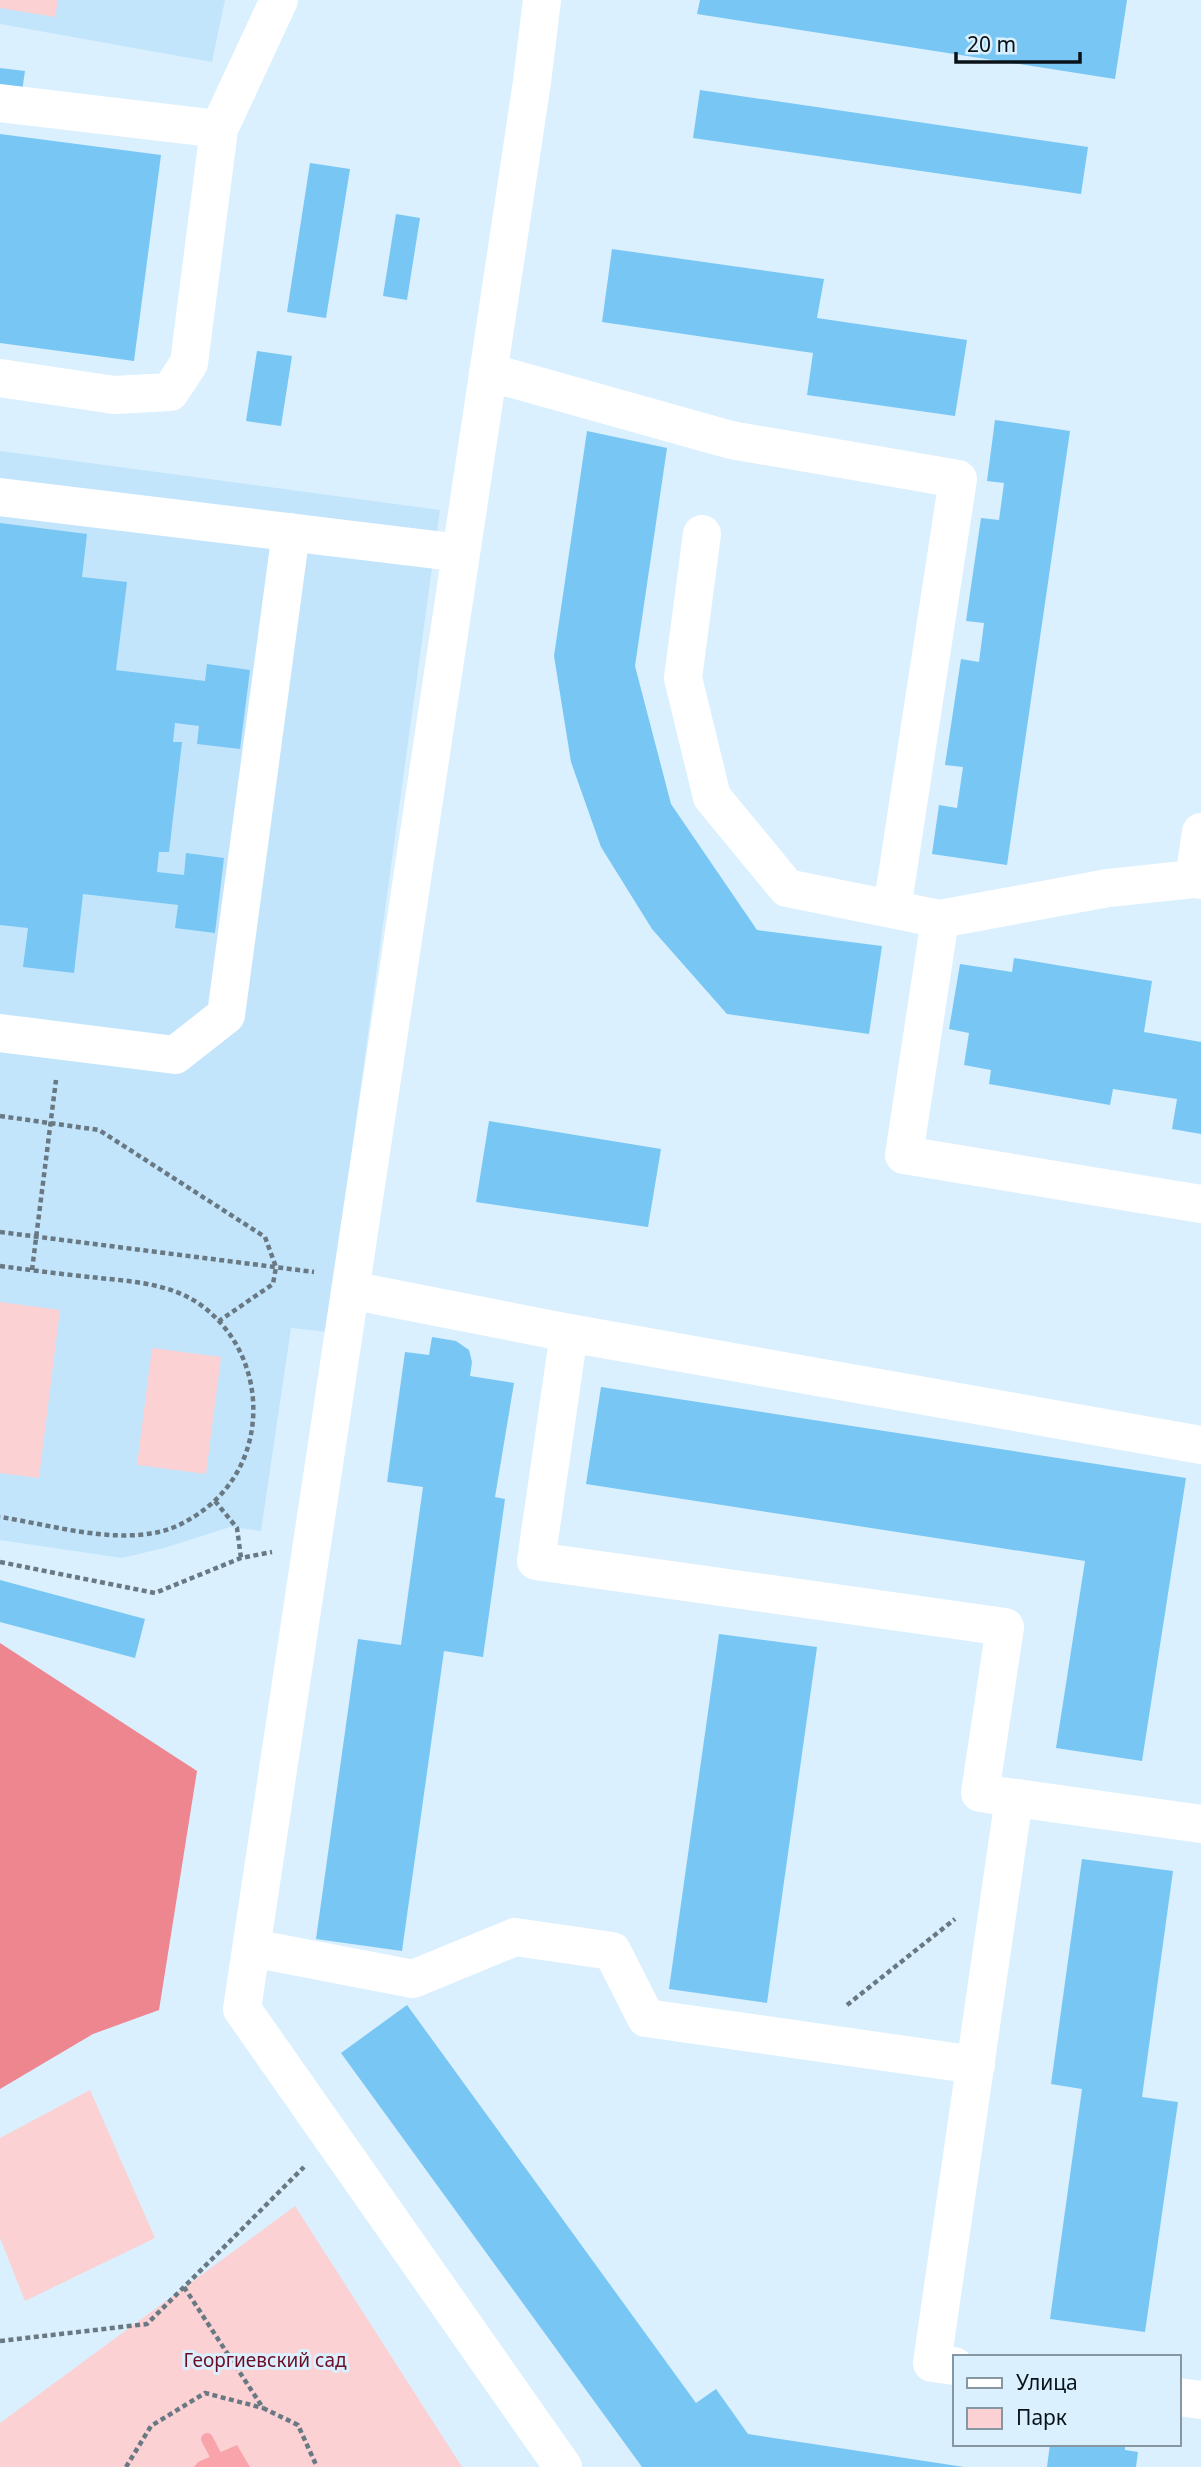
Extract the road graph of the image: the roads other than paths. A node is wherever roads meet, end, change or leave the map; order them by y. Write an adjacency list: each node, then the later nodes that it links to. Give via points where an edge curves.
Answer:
1 (279, 0): 4 (lane)
2 (542, 0): 5 (lane)
3 (0, 103): 4 (lane)
4 (219, 129): 6 (lane, via 189,363 170,392 114,395)
5 (488, 372): 10 (lane); 13 (lane, via 731,440 958,479)
6 (0, 378)
7 (0, 497): 8 (lane)
8 (291, 532): 10 (lane); 15 (lane, via 226,1015 175,1055)
9 (702, 534): 13 (lane, via 683,678 712,797 788,888)
10 (461, 553): 17 (lane)
11 (1201, 832): 12 (lane)
12 (1198, 879): 14 (lane, via 1108,888)
13 (892, 909): 14 (lane)
14 (940, 919): 16 (lane, via 904,1155)
15 (0, 1033)
16 (1201, 1204)
17 (350, 1290): 18 (lane); 22 (lane)
18 (569, 1333): 19 (lane); 20 (lane, via 536,1561 1005,1627 980,1794)
19 (1201, 1445)
20 (1014, 1798): 21 (lane); 23 (lane)
21 (1201, 1824)
22 (252, 1948): 23 (lane, via 413,1979 515,1937 612,1951 646,2018); 27 (lane, via 242,2009)
23 (976, 2064): 24 (lane, via 932,2363)
24 (953, 2366)
25 (1180, 2397): 26 (lane)
26 (1201, 2400)
27 (563, 2467)

